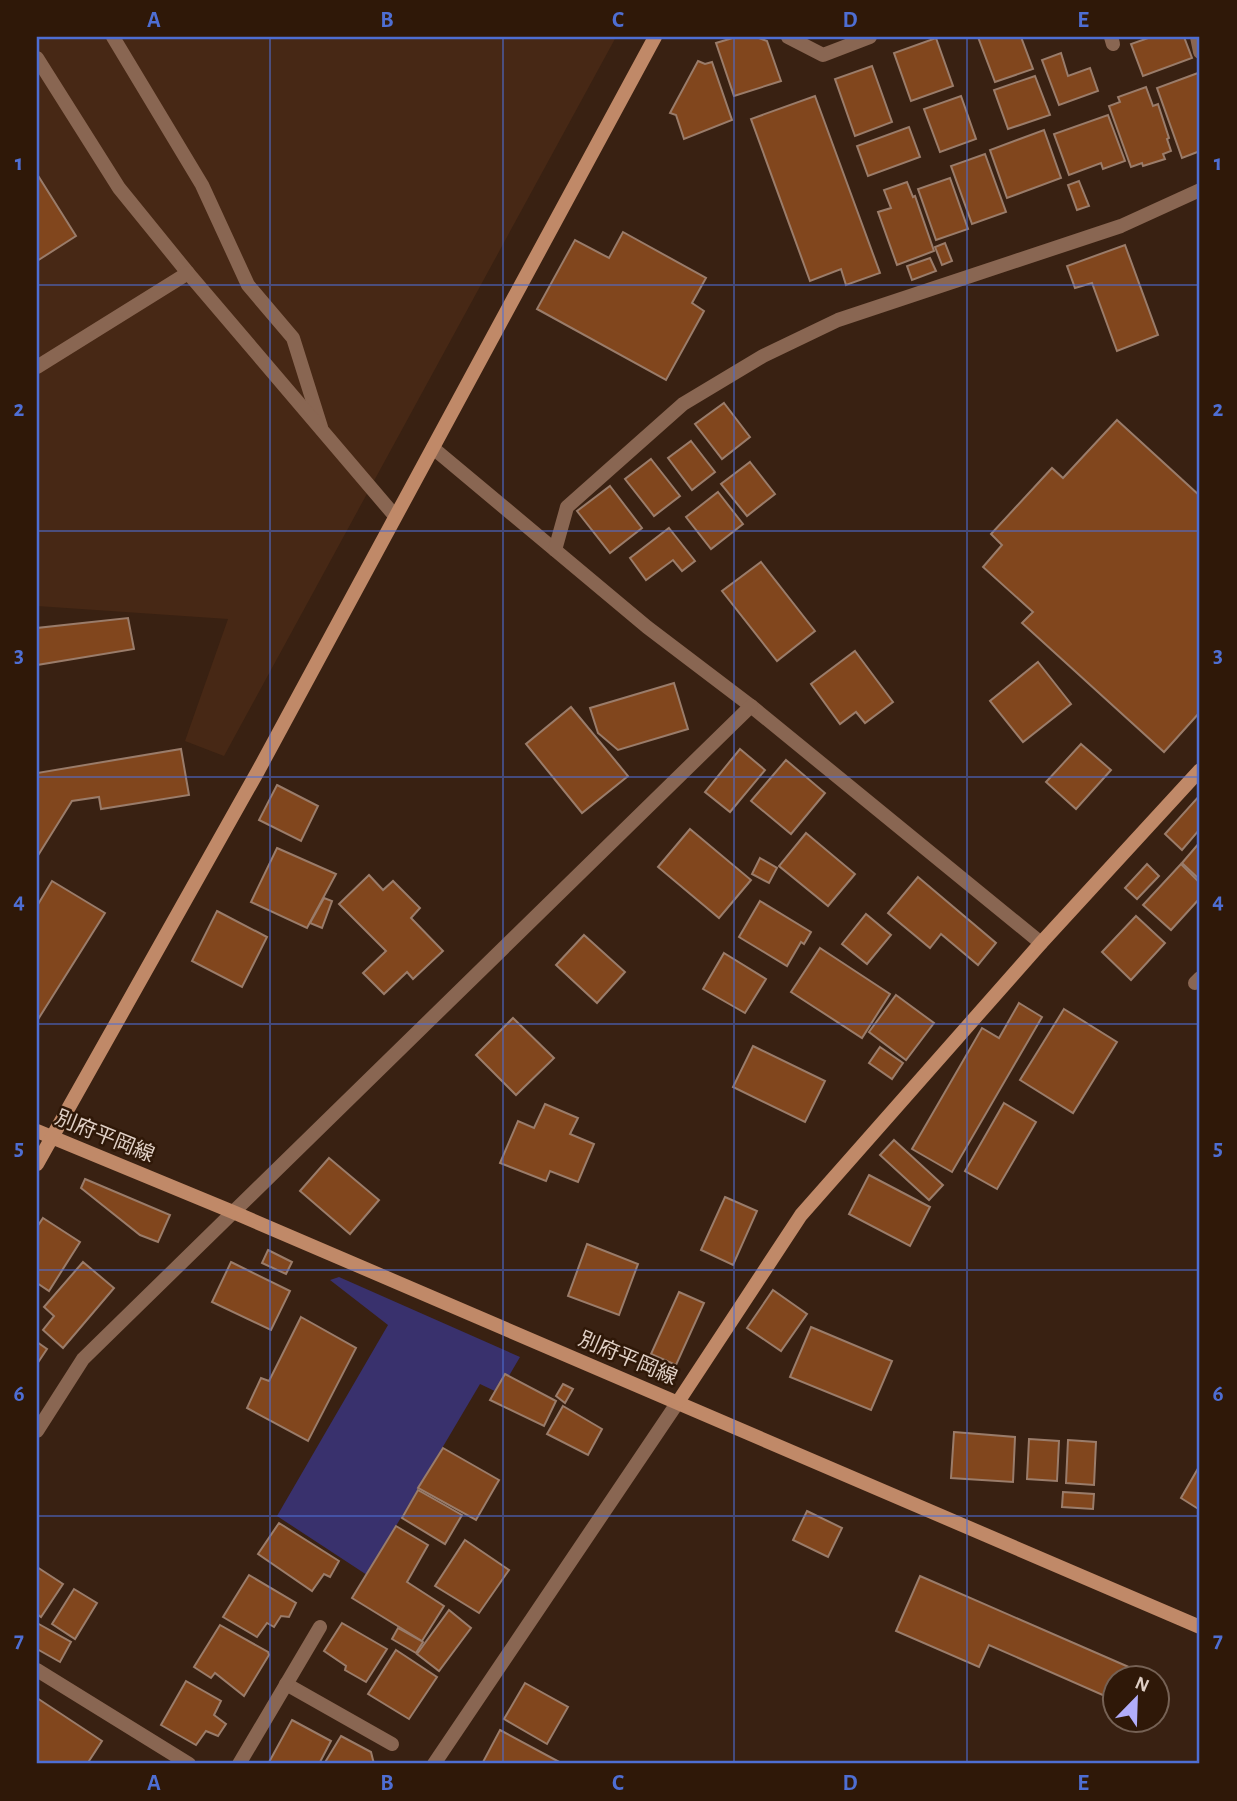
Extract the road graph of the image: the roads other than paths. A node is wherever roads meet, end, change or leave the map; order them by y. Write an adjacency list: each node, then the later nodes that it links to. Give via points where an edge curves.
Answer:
1 (113, 37): 11 (street, via 202,186 248,285 293,338)
2 (655, 37): 12 (street)
3 (788, 37): 4 (street, via 822,55)
4 (870, 37)
5 (1197, 37): 6 (street)
6 (1200, 52)
7 (37, 58): 9 (street, via 120,188)
8 (1200, 190): 14 (street, via 1121,226 838,320 763,356 683,404 567,507)
9 (188, 273): 10 (street); 11 (street)
10 (37, 367)
11 (323, 433): 13 (street)
12 (433, 448): 13 (street); 14 (street)
13 (395, 516): 19 (street)
14 (555, 550): 15 (street)
15 (751, 706): 17 (street); 21 (street)
16 (1200, 770): 17 (street)
17 (1041, 943): 22 (street, via 801,1214)
18 (37, 1131): 19 (street, 別府平岡線)
19 (54, 1138): 20 (street); 21 (street, 別府平岡線)
20 (37, 1164)
21 (233, 1212): 22 (street, 別府平岡線); 23 (street, via 83,1359)
22 (678, 1402): 25 (street, 別府平岡線); 31 (street)
23 (37, 1431)
24 (320, 1627): 27 (street)
25 (1200, 1627)
26 (37, 1670): 29 (street)
27 (286, 1684): 28 (street); 30 (street)
28 (392, 1744)
29 (188, 1764)
30 (239, 1764)
31 (434, 1764)

